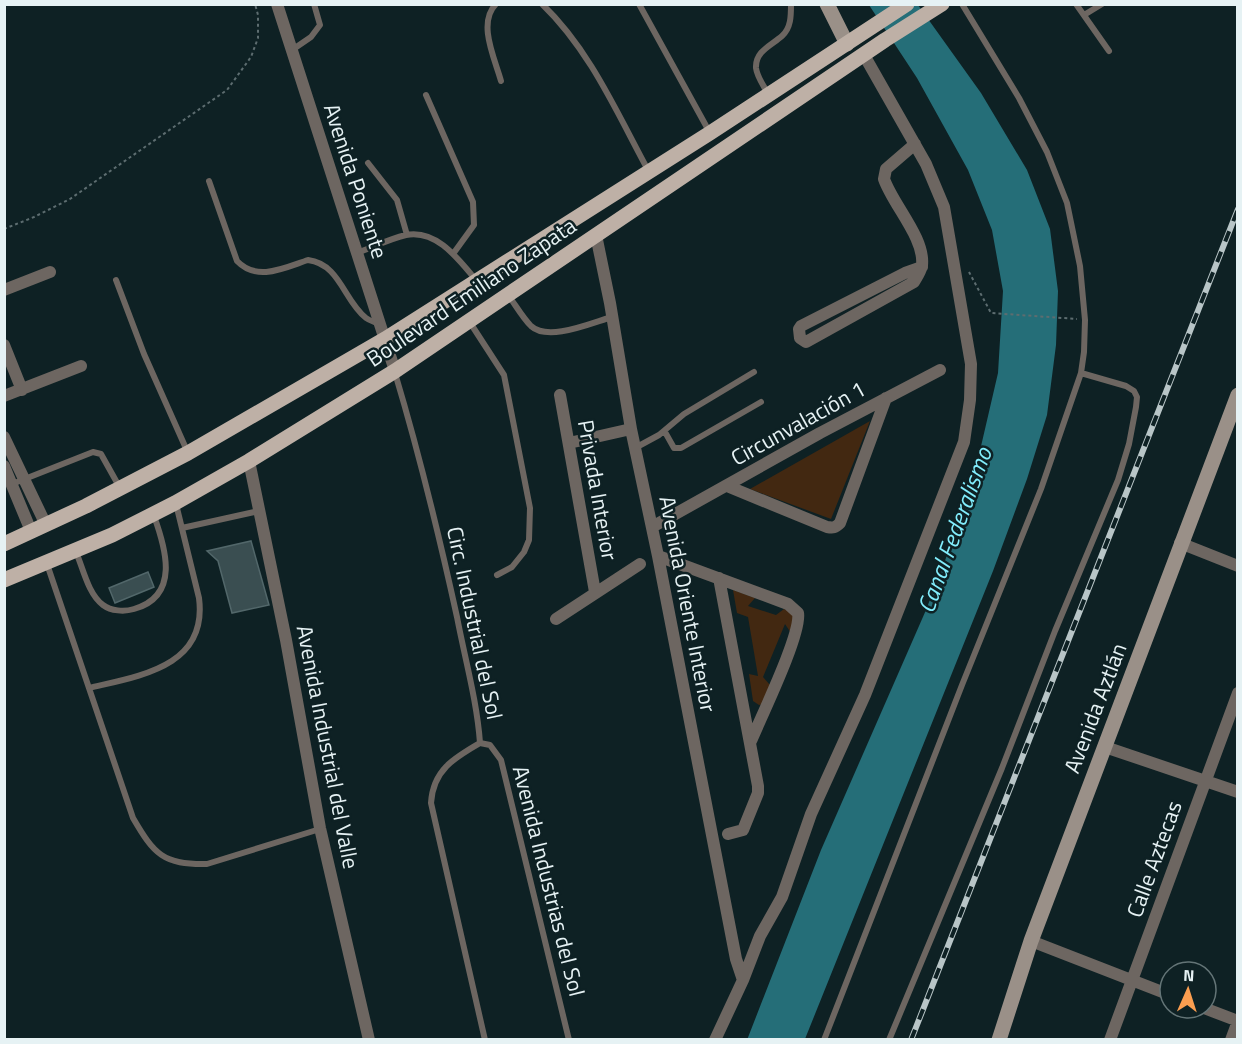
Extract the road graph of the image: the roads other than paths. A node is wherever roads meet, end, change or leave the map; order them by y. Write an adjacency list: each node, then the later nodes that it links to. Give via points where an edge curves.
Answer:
1 (277, 4): 15 (street, Avenida Poniente)
2 (314, 4): 15 (lane, via 320,25 311,38)
3 (496, 4): 18 (lane, via 487,29)
4 (542, 4): 24 (lane, via 588,59)
5 (639, 4): 21 (lane)
6 (791, 4): 19 (lane, via 791,20 783,36 768,45 757,61 758,76)
7 (827, 4): 14 (main road)
8 (907, 4): 14 (main road, Boulevard Emiliano Zapata)
9 (962, 4): 46 (lane, via 1019,98 1047,152 1066,203 1080,266 1085,320)
10 (1076, 4): 13 (lane)
11 (1102, 4): 13 (lane)
12 (941, 5): 17 (main road, Boulevard Emiliano Zapata)
13 (1084, 15): 16 (lane)
14 (847, 44): 19 (main road, Boulevard Emiliano Zapata)
15 (291, 50): 28 (street, Avenida Poniente)
16 (1108, 51)
17 (864, 55): 22 (street); 27 (main road, Boulevard Emiliano Zapata)
18 (501, 81)
19 (768, 94): 21 (main road, Boulevard Emiliano Zapata)
20 (426, 95): 29 (lane, via 473,202 474,225)
21 (710, 133): 24 (main road, Boulevard Emiliano Zapata)
22 (915, 144): 30 (street, via 886,169 884,179 917,241); 93 (street, via 944,207 952,254 970,364 964,442 865,695 811,814 782,897 760,936)
23 (368, 163): 26 (lane, via 397,200)
24 (648, 170): 33 (main road, Boulevard Emiliano Zapata)
25 (209, 181): 40 (lane, via 237,261 245,270 259,273 316,261 341,282 352,302)
26 (406, 235): 28 (lane); 29 (lane, via 440,242)
27 (596, 235): 35 (main road, Boulevard Emiliano Zapata); 38 (street, Avenida Oriente Interior)
28 (357, 253): 40 (street, Avenida Poniente)
29 (453, 254): 33 (lane)
30 (922, 267): 36 (street); 37 (street, via 914,282)
31 (50, 272): 34 (street)
32 (116, 280): 58 (lane)
33 (477, 280): 40 (main road, Boulevard Emiliano Zapata)
34 (4, 290)
35 (508, 294): 38 (lane, via 531,327 545,334); 39 (main road, Boulevard Emiliano Zapata)
36 (855, 299): 37 (street); 37 (street, via 801,326 800,338 806,342)
37 (863, 312)
38 (612, 317): 53 (street, Avenida Oriente Interior)
39 (469, 320): 44 (main road, Boulevard Emiliano Zapata); 78 (lane, via 504,375 530,508 529,540 524,552 512,567)
40 (382, 332): 44 (street, Avenida Poniente); 58 (main road, Boulevard Emiliano Zapata)
41 (4, 345): 47 (street)
42 (81, 366): 47 (street)
43 (940, 370): 51 (street)
44 (395, 371): 59 (main road, Boulevard Emiliano Zapata); 86 (lane, Circ. Industrial del Sol, via 445,563)
45 (754, 372): 54 (lane, via 684,414)
46 (1081, 373): 102 (lane, via 1041,489); 103 (lane, via 1134,391 1136,407 1126,453)
47 (22, 390): 50 (street)
48 (560, 395): 56 (street, Privada Interior)
49 (1238, 395): 71 (main road, Avenida Aztlán)
50 (4, 396)
51 (886, 398): 63 (street, Circunvalación 1); 63 (street, Circunvalación 1, via 836,526 827,527)
52 (761, 402): 54 (lane, via 681,448 674,448)
53 (631, 429): 56 (street); 57 (street, Avenida Oriente Interior)
54 (664, 432): 57 (lane)
55 (4, 437): 61 (street)
56 (569, 443): 81 (street, Privada Interior)
57 (635, 448): 68 (street, Avenida Oriente Interior)
58 (188, 453): 64 (main road, Boulevard Emiliano Zapata)
59 (249, 461): 65 (main road, Boulevard Emiliano Zapata); 66 (street, Avenida Industrial del Valle)
60 (4, 466): 62 (street)
61 (24, 479): 62 (lane); 64 (lane, via 84,454 97,453 106,461); 69 (street)
62 (12, 484): 69 (street)
63 (727, 486): 68 (street, Circunvalación 1)
64 (120, 489): 69 (main road, Boulevard Emiliano Zapata)
65 (175, 503): 67 (main road, Boulevard Emiliano Zapata); 70 (lane)
66 (259, 511): 70 (lane); 90 (street, Avenida Industrial del Valle)
67 (153, 514): 73 (main road, Boulevard Emiliano Zapata); 73 (lane, via 166,565 163,586 149,603 129,610 103,605 94,595)
68 (652, 527): 74 (street, Avenida Oriente Interior)
69 (38, 528): 72 (main road, Boulevard Emiliano Zapata)
70 (182, 528): 83 (lane, via 201,610 189,643 165,667)
71 (1180, 543): 77 (street); 87 (main road, Avenida Aztlán)
72 (4, 544)
73 (76, 552): 75 (main road, Boulevard Emiliano Zapata)
74 (658, 556): 79 (street); 93 (street, Avenida Oriente Interior)
75 (46, 563): 80 (main road, Boulevard Emiliano Zapata); 83 (lane)
76 (640, 564): 81 (street)
77 (1238, 566)
78 (497, 574)
79 (719, 578): 85 (street); 85 (street, via 788,604 798,613 794,639)
80 (4, 580)
81 (595, 592): 82 (street)
82 (556, 619)
83 (90, 688): 90 (lane, via 133,818 147,843 170,861 207,864)
84 (1238, 693): 88 (street, Calle Aztecas)
85 (751, 741): 91 (street, via 758,793 743,830)
86 (480, 743): 99 (lane, Circ. Industrial del Sol, via 446,766 434,784 431,803); 100 (lane, Avenida Industrias del Sol, via 490,745 501,760)
87 (1105, 747): 88 (street); 92 (main road, Avenida Aztlán)
88 (1205, 781): 89 (street); 94 (street, Calle Aztecas)
89 (1238, 792)
90 (320, 828): 98 (street, Avenida Industrial del Valle)
91 (728, 834)
92 (1030, 941): 94 (street); 104 (main road, Avenida Aztlán)
93 (743, 980): 101 (street)
94 (1132, 980): 95 (street); 105 (street, Calle Aztecas)
95 (1158, 990)
96 (1218, 1013): 97 (street)
97 (1238, 1021): 106 (street)
98 (369, 1040)
99 (484, 1040)
100 (569, 1040)
101 (715, 1040)
102 (824, 1040)
103 (889, 1040)
104 (999, 1040)
105 (1110, 1040)
106 (1231, 1040)

